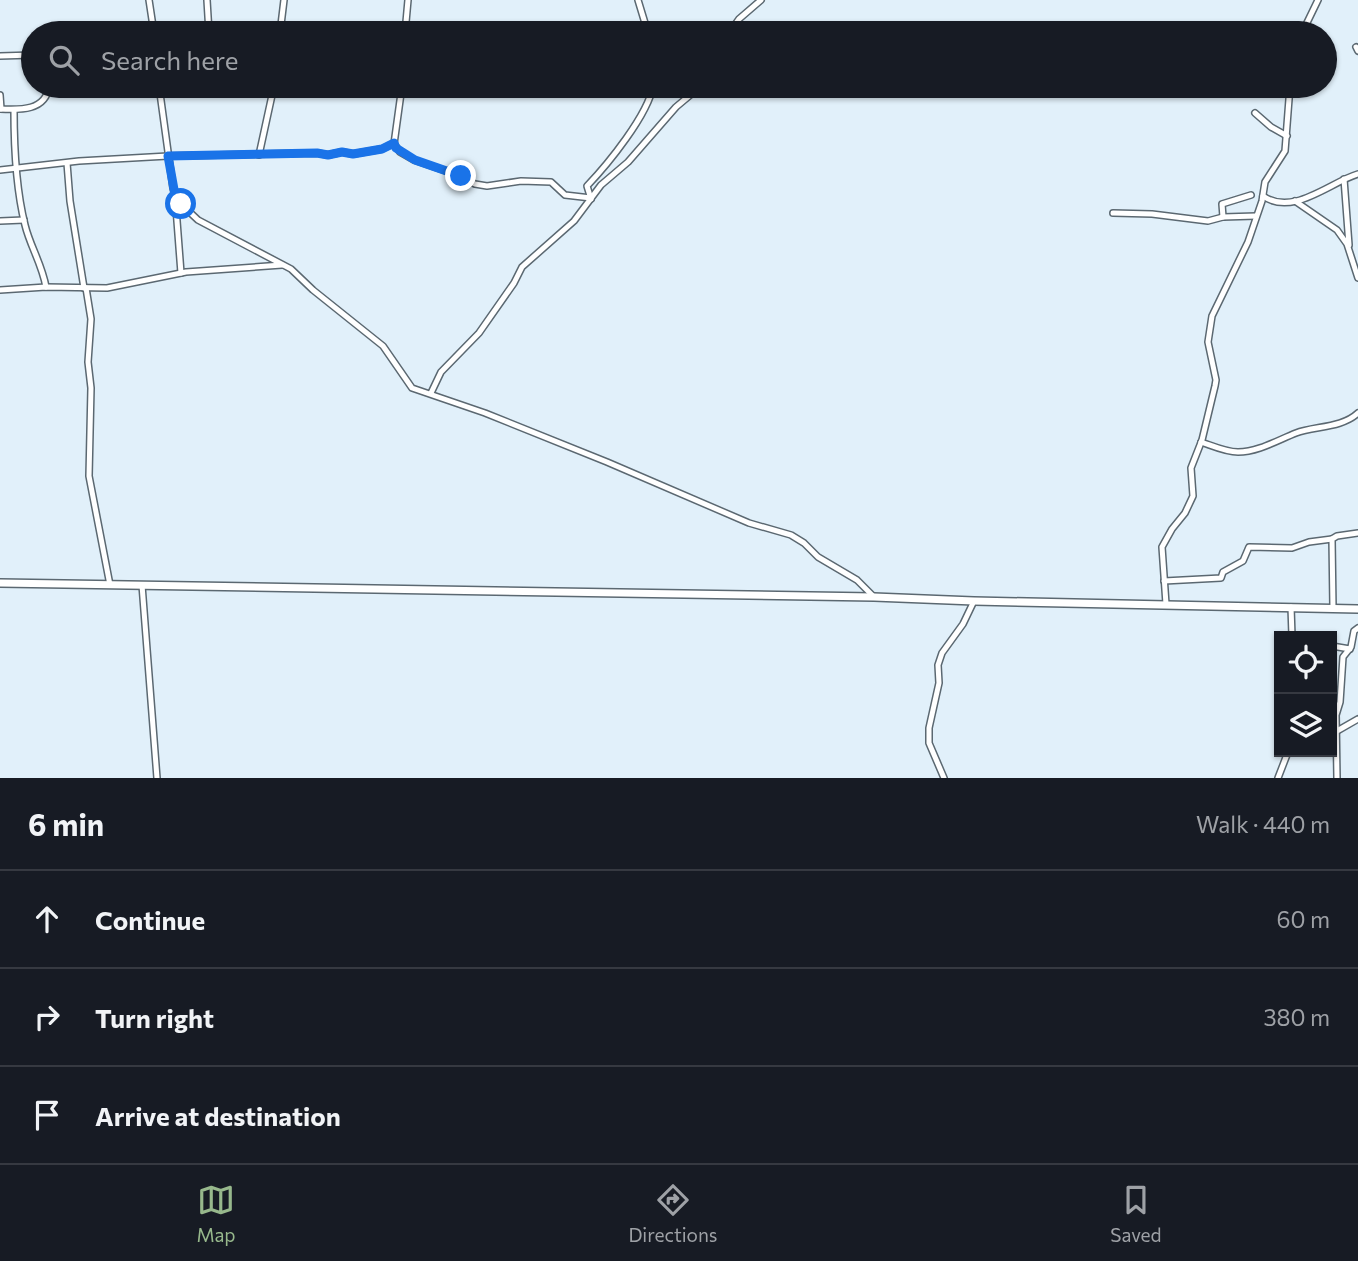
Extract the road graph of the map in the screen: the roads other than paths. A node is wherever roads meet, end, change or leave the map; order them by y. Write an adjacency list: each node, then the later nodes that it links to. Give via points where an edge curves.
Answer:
1 (149, 0): 8 (street)
2 (206, 0): 9 (street)
3 (284, 0): 10 (street)
4 (408, 0): 11 (street)
5 (638, 0): 12 (street)
6 (761, 0): 13 (street)
7 (1318, 0): 14 (street)
8 (152, 21)
9 (208, 21)
10 (281, 21)
11 (407, 21)
12 (644, 21)
13 (738, 21)
14 (1307, 21)
15 (21, 55): 16 (street)
16 (0, 56)
17 (0, 95): 25 (street)
18 (44, 98): 26 (street, via 32,107)
19 (161, 98): 31 (street)
20 (271, 98): 30 (street)
21 (400, 98): 29 (street)
22 (649, 98): 40 (street, via 622,144 587,186)
23 (687, 98): 40 (street)
24 (1289, 98): 28 (street)
25 (0, 109): 26 (street)
26 (14, 110): 33 (street)
27 (1255, 113): 28 (street)
28 (1287, 136): 39 (street)
29 (394, 143): 30 (street, via 353,154); 40 (street, via 415,160 475,184 551,182 565,195)
30 (259, 155): 31 (street)
31 (168, 156): 32 (street); 37 (street)
32 (67, 163): 33 (street); 52 (street)
33 (16, 169): 34 (street); 45 (street)
34 (0, 170)
35 (1358, 174): 36 (street)
36 (1344, 179): 41 (street); 47 (street)
37 (175, 195): 48 (street, via 198,219); 49 (street)
38 (1251, 195): 44 (street, via 1223,204)
39 (1263, 196): 41 (street); 43 (street)
40 (591, 199): 54 (street, via 574,221 522,267 479,333 442,372)
41 (1295, 201): 47 (street, via 1337,230)
42 (1113, 213): 44 (street, via 1208,221)
43 (1256, 216): 44 (street); 56 (street, via 1212,316 1209,349 1216,380)
44 (1223, 217)
45 (24, 220): 46 (street); 51 (street)
46 (0, 221)
47 (1349, 252): 50 (street)
48 (284, 265): 49 (street); 54 (street, via 380,344 412,388)
49 (181, 273): 52 (street)
50 (1358, 278)
51 (46, 287): 52 (street); 53 (street)
52 (85, 288): 61 (street, via 90,319 89,476)
53 (0, 290)
54 (431, 394): 63 (street, via 748,523 791,535)
55 (1358, 413): 56 (street, via 1249,451 1234,452)
56 (1201, 442): 59 (street, via 1191,468 1191,500 1162,547)
57 (1358, 533): 58 (street)
58 (1332, 539): 59 (street, via 1292,548 1249,547 1243,561 1223,572 1221,578); 67 (street)
59 (1164, 581): 65 (street)
60 (0, 583): 61 (main road)
61 (110, 585): 62 (main road)
62 (142, 585): 63 (main road); 78 (street)
63 (874, 597): 64 (main road)
64 (974, 601): 65 (main road); 79 (street, via 938,665 929,743)
65 (1166, 604): 66 (main road)
66 (1292, 607): 67 (main road); 70 (street)
67 (1333, 608): 68 (main road)
68 (1358, 608)
69 (1358, 628): 72 (street)
70 (1292, 631)
71 (1337, 647): 72 (street)
72 (1350, 649): 73 (street, via 1343,657)
73 (1337, 712)
74 (1358, 719): 75 (street)
75 (1337, 731)
76 (1286, 757): 80 (street)
77 (1337, 757): 81 (street)
78 (157, 778)
79 (944, 778)
80 (1278, 778)
81 (1337, 778)

